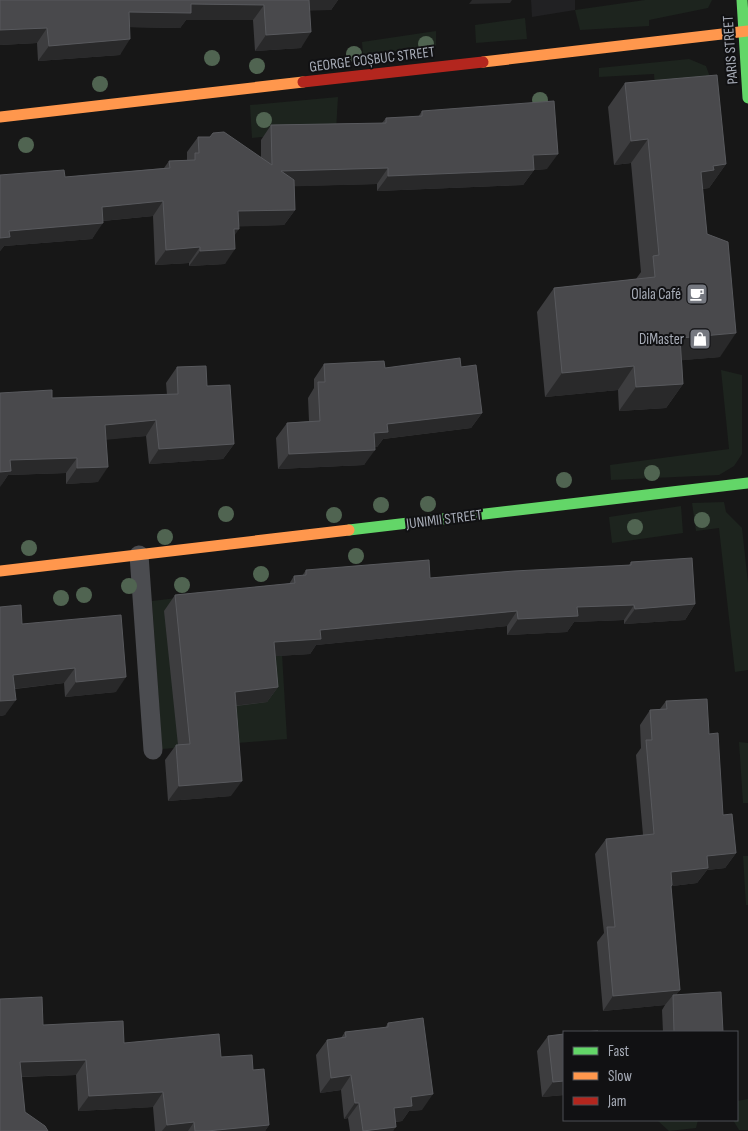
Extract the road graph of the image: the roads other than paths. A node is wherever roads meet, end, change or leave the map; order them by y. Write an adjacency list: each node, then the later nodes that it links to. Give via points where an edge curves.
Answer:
1 (742, 0): 2 (street, PARIS STREET)
2 (746, 32): 3 (street, PARIS STREET); 4 (street, GEORGE COȘBUC STREET)
3 (748, 98)
4 (0, 117)
5 (748, 483): 6 (street, JUNIMII STREET)
6 (139, 555): 7 (street, JUNIMII STREET); 8 (lane)
7 (0, 571)
8 (152, 750)

